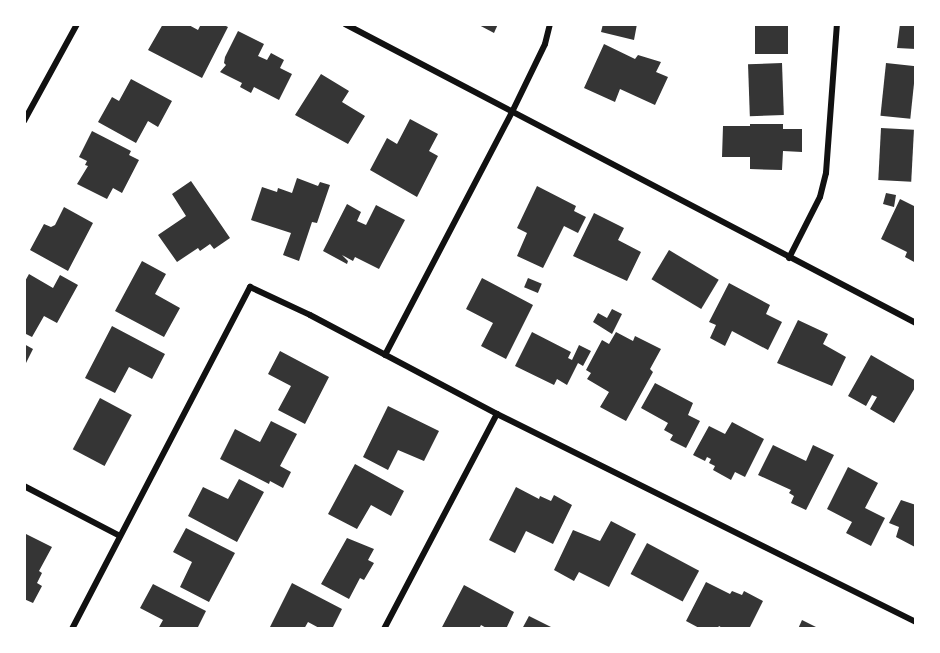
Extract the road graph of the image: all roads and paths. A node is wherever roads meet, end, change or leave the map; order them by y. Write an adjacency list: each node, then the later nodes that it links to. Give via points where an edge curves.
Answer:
1 (77, 24): 6 (street)
2 (345, 24): 5 (street)
3 (550, 24): 5 (street, via 545,44)
4 (837, 24): 7 (street, via 826,173 820,196)
5 (513, 110): 7 (street); 9 (street)
6 (24, 121)
7 (789, 258): 8 (street)
8 (916, 323)
9 (385, 355): 10 (street); 12 (street, via 250,287)
10 (497, 414): 13 (street); 15 (street)
11 (24, 486): 12 (street)
12 (120, 536): 14 (street)
13 (916, 622)
14 (72, 629)
15 (384, 629)

